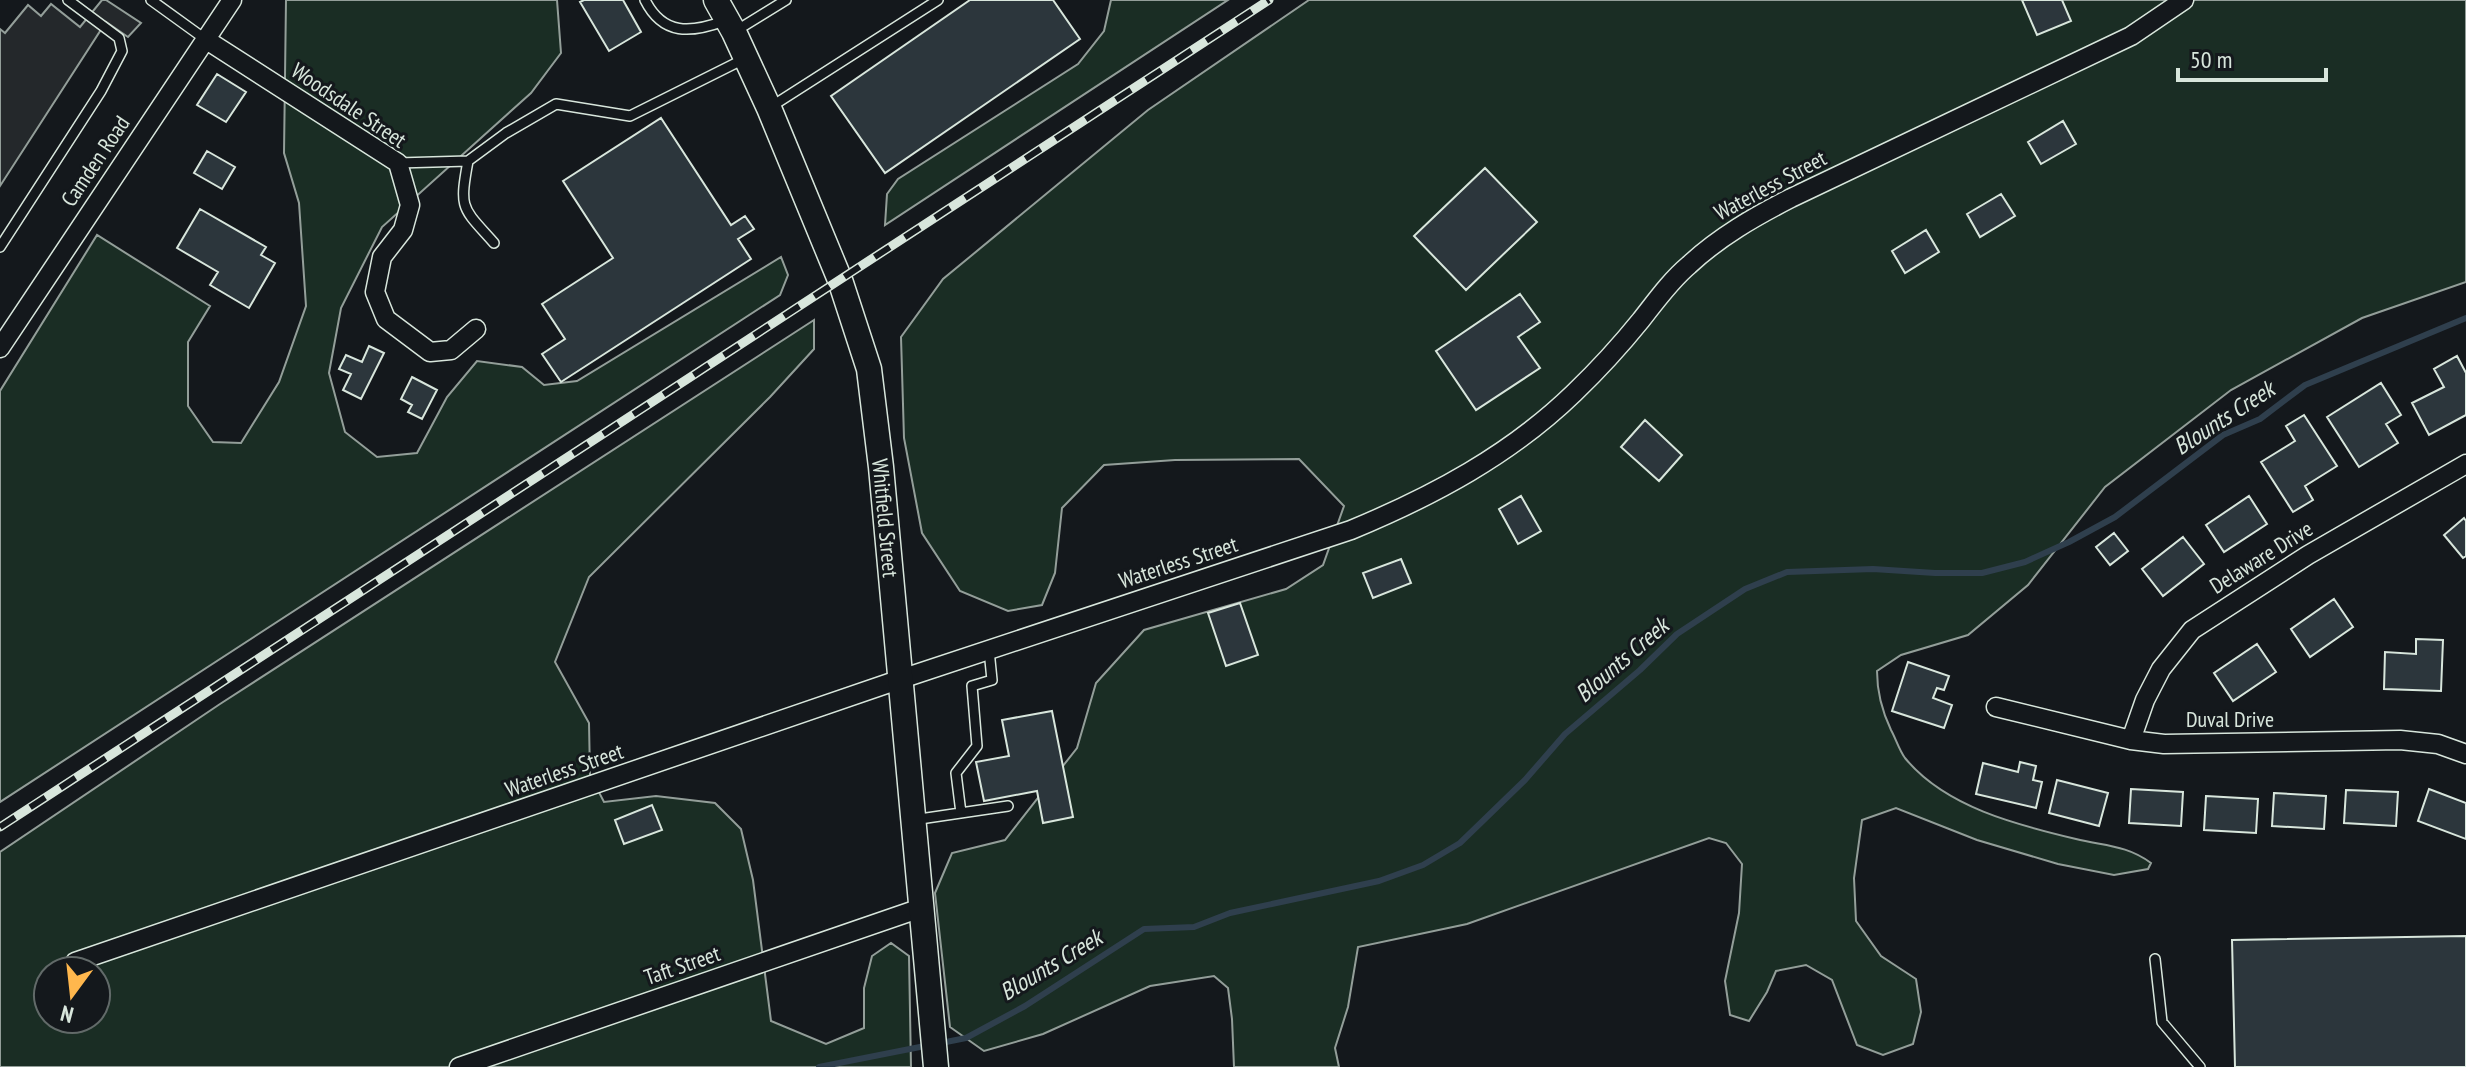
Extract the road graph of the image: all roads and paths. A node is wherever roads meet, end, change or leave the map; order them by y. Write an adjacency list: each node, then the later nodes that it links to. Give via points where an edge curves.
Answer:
1 (68, 0): 15 (lane, via 119,38 122,51)
2 (151, 0): 9 (lane)
3 (232, 0): 9 (street, Camden Road)
4 (645, 0): 8 (lane, via 652,14 669,27 699,30)
5 (786, 0): 8 (lane)
6 (938, 0): 11 (lane)
7 (2184, 0): 19 (street, Waterless Street, via 2131,36 1743,223 1686,267 1572,395 1491,459 1445,487 1351,530)
8 (726, 17): 10 (main road, Whitfield Street)
9 (205, 39): 13 (street, Woodsdale Street); 17 (street, Camden Road)
10 (746, 58): 11 (main road, Whitfield Street); 12 (lane, via 630,116 556,104)
11 (769, 108): 20 (main road, Whitfield Street, via 840,280 869,369)
12 (468, 161): 13 (lane); 14 (lane, via 464,209)
13 (398, 163): 16 (street, Woodsdale Street, via 410,205 403,230 382,257 375,292 386,319 430,352 451,350)
14 (494, 243)
15 (0, 247)
16 (476, 329)
17 (0, 348)
18 (2466, 464): 22 (street, Delaware Drive, via 2308,555 2192,630 2161,669)
19 (989, 650): 20 (street, Waterless Street); 25 (lane, via 992,680 972,686 977,746 956,773)
20 (901, 679): 26 (main road, Whitfield Street); 28 (street, Waterless Street)
21 (1996, 707): 22 (street, Duval Drive)
22 (2131, 740): 23 (street, Duval Drive, via 2400,740)
23 (2466, 754)
24 (1008, 806): 25 (lane)
25 (961, 813): 26 (lane)
26 (913, 820): 27 (main road, Whitfield Street)
27 (921, 908): 30 (street, Taft Street); 31 (main road, Whitfield Street)
28 (95, 955)
29 (2155, 959): 32 (lane, via 2162,1022)
30 (459, 1067)
31 (936, 1067)
32 (2200, 1067)

